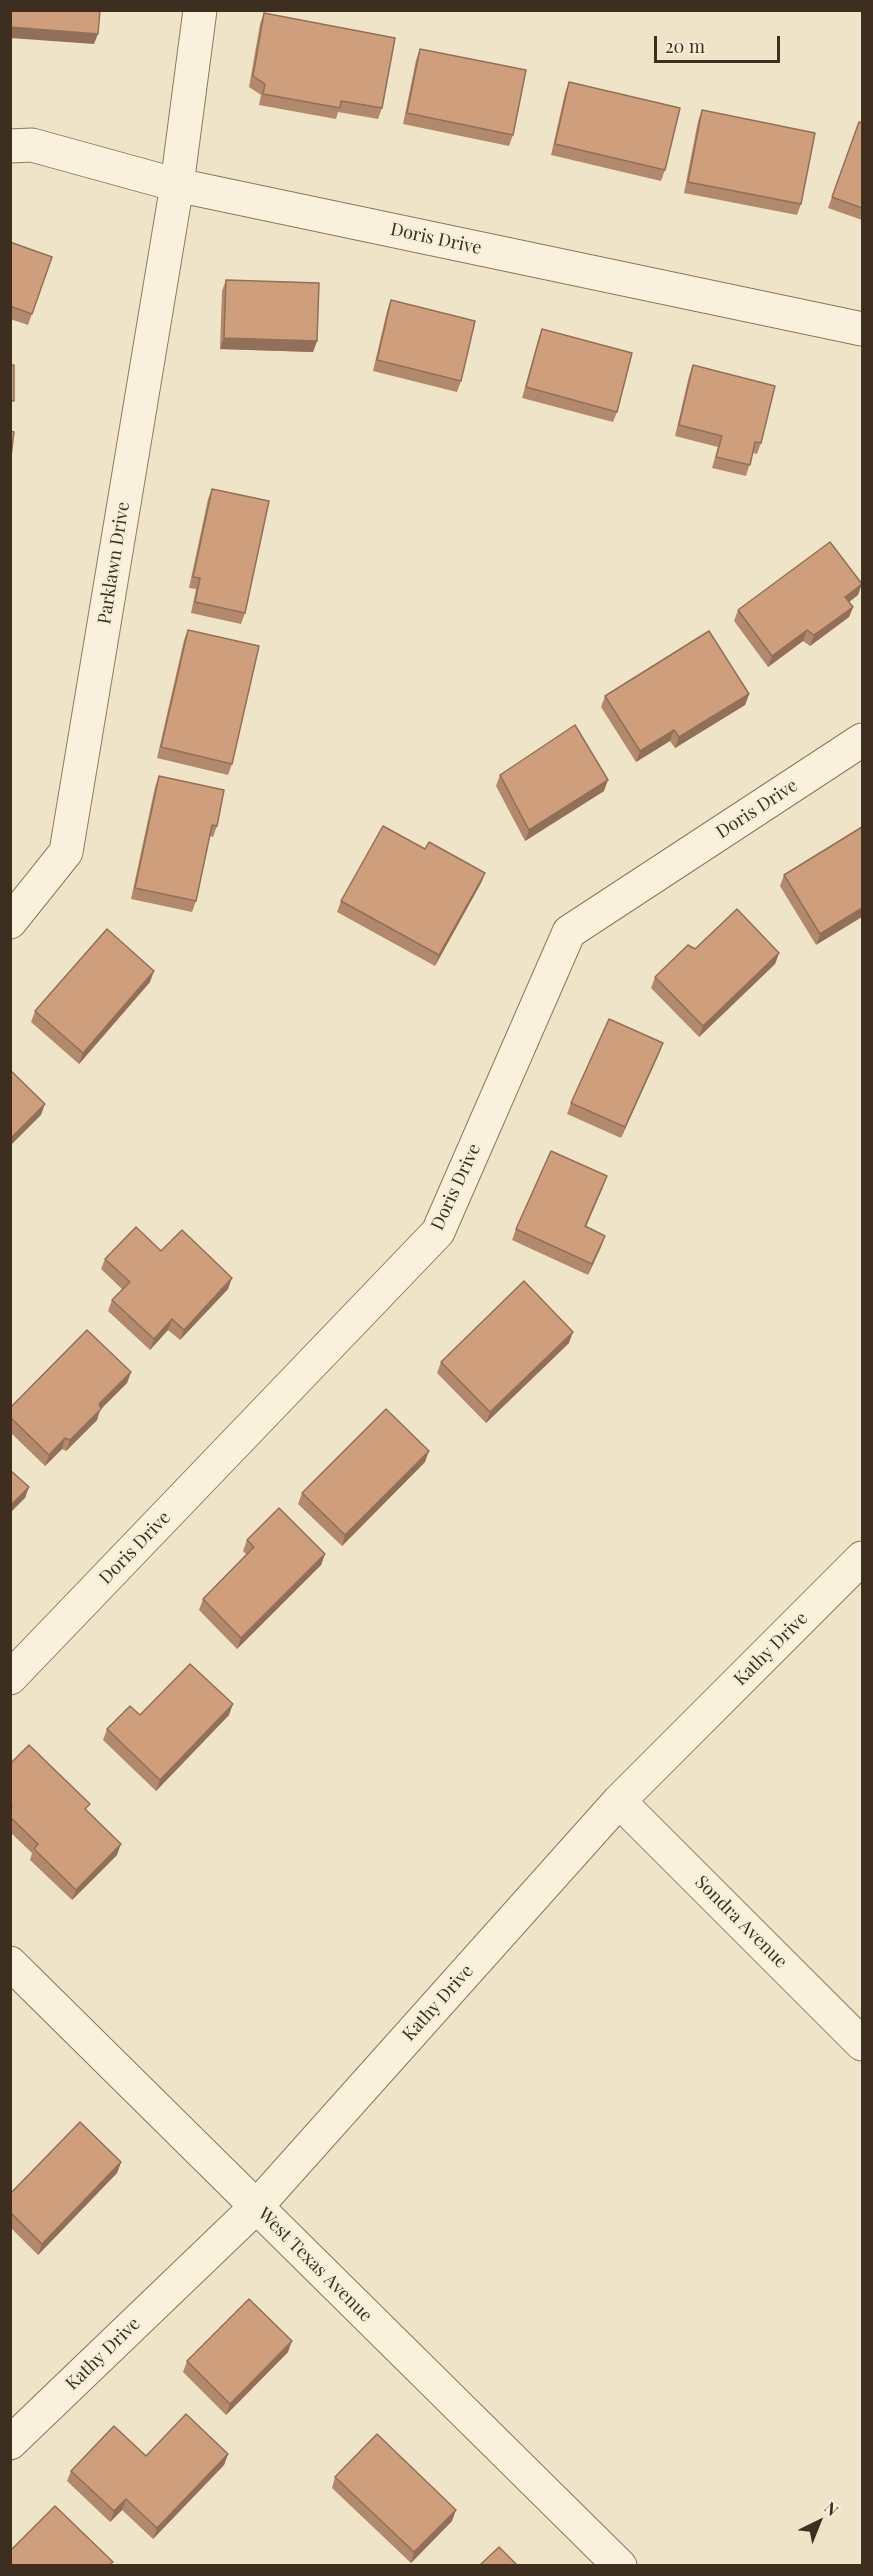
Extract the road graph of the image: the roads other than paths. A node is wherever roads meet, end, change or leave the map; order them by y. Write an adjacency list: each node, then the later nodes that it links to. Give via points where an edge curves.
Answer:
1 (200, 10): 3 (street, Parklawn Drive)
2 (10, 146): 3 (street, Doris Drive, via 32,145)
3 (177, 185): 4 (street, Doris Drive); 6 (street, Parklawn Drive, via 66,852)
4 (862, 329)
5 (862, 740): 8 (street, Doris Drive, via 568,932 438,1232)
6 (10, 922)
7 (862, 1558): 9 (street, Kathy Drive)
8 (10, 1678)
9 (619, 1801): 11 (street, Sondra Avenue); 12 (street, Kathy Drive)
10 (10, 1963): 12 (street, West Texas Avenue)
11 (862, 2044)
12 (256, 2207): 13 (street, Kathy Drive); 14 (street, West Texas Avenue)
13 (10, 2443)
14 (620, 2565)

